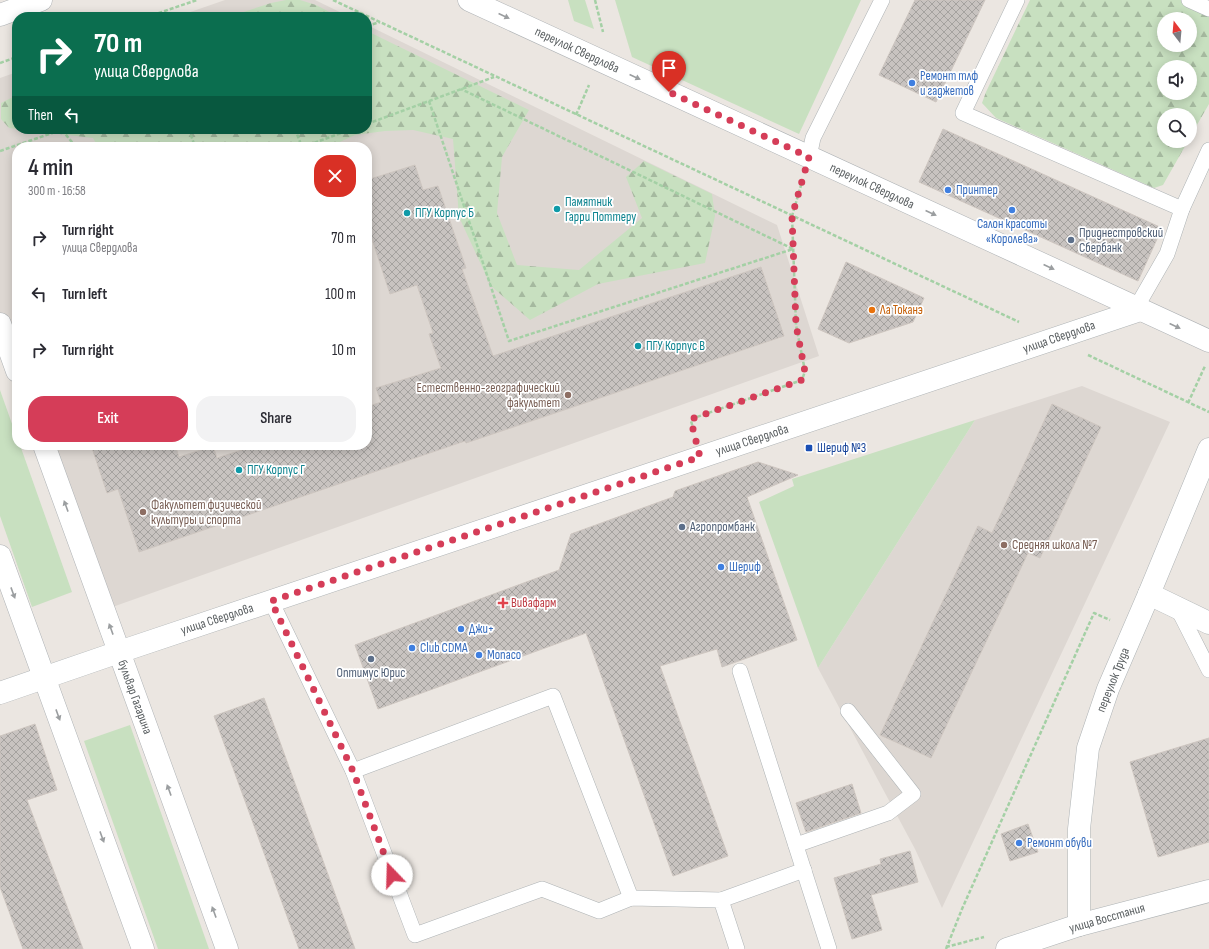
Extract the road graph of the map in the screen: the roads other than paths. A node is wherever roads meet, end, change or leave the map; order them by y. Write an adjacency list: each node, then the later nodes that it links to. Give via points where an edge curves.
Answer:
1 (41, 0): 7 (street)
2 (468, 0): 9 (street, переулок Свердлова, one-way to 9)
3 (882, 0): 9 (lane, via 813,138)
4 (1017, 0): 10 (lane, via 963,113)
5 (1189, 0): 6 (lane)
6 (1209, 9)
7 (0, 15)
8 (1209, 150): 10 (lane)
9 (809, 157): 11 (street, переулок Свердлова, one-way to 11)
10 (1182, 209): 11 (lane, via 1167,254)
11 (1138, 309): 13 (street, переулок Свердлова, one-way to 13); 19 (street, улица Свердлова)
12 (0, 324): 14 (street)
13 (1209, 341)
14 (12, 357)
15 (1209, 449): 18 (street, переулок Труда)
16 (46, 450): 22 (street, бульвар Гагарина, one-way to 16)
17 (0, 556): 25 (street, one-way to 25)
18 (1149, 594): 20 (street); 34 (street, переулок Труда, via 1108,689 1088,748 1079,829)
19 (271, 601): 22 (street, улица Свердлова); 28 (lane)
20 (1178, 608): 21 (street); 23 (lane)
21 (1209, 623)
22 (119, 652): 25 (street, улица Свердлова); 36 (street, бульвар Гагарина, one-way to 22)
23 (1209, 670)
24 (740, 671): 29 (lane)
25 (44, 678): 26 (street, улица Свердлова); 35 (street, one-way to 35)
26 (0, 693)
27 (848, 711): 29 (lane, via 913,794 888,814)
28 (353, 771): 32 (lane, via 415,935 542,889 598,911); 32 (lane, via 553,696)
29 (796, 845): 30 (lane)
30 (804, 870): 33 (lane); 38 (lane)
31 (1209, 891): 34 (street, улица Восстания)
32 (631, 898): 33 (lane)
33 (722, 900): 37 (lane)
34 (1079, 925): 39 (street, улица Восстания)
35 (143, 949)
36 (227, 949)
37 (737, 949)
38 (829, 949)
39 (1007, 949)

